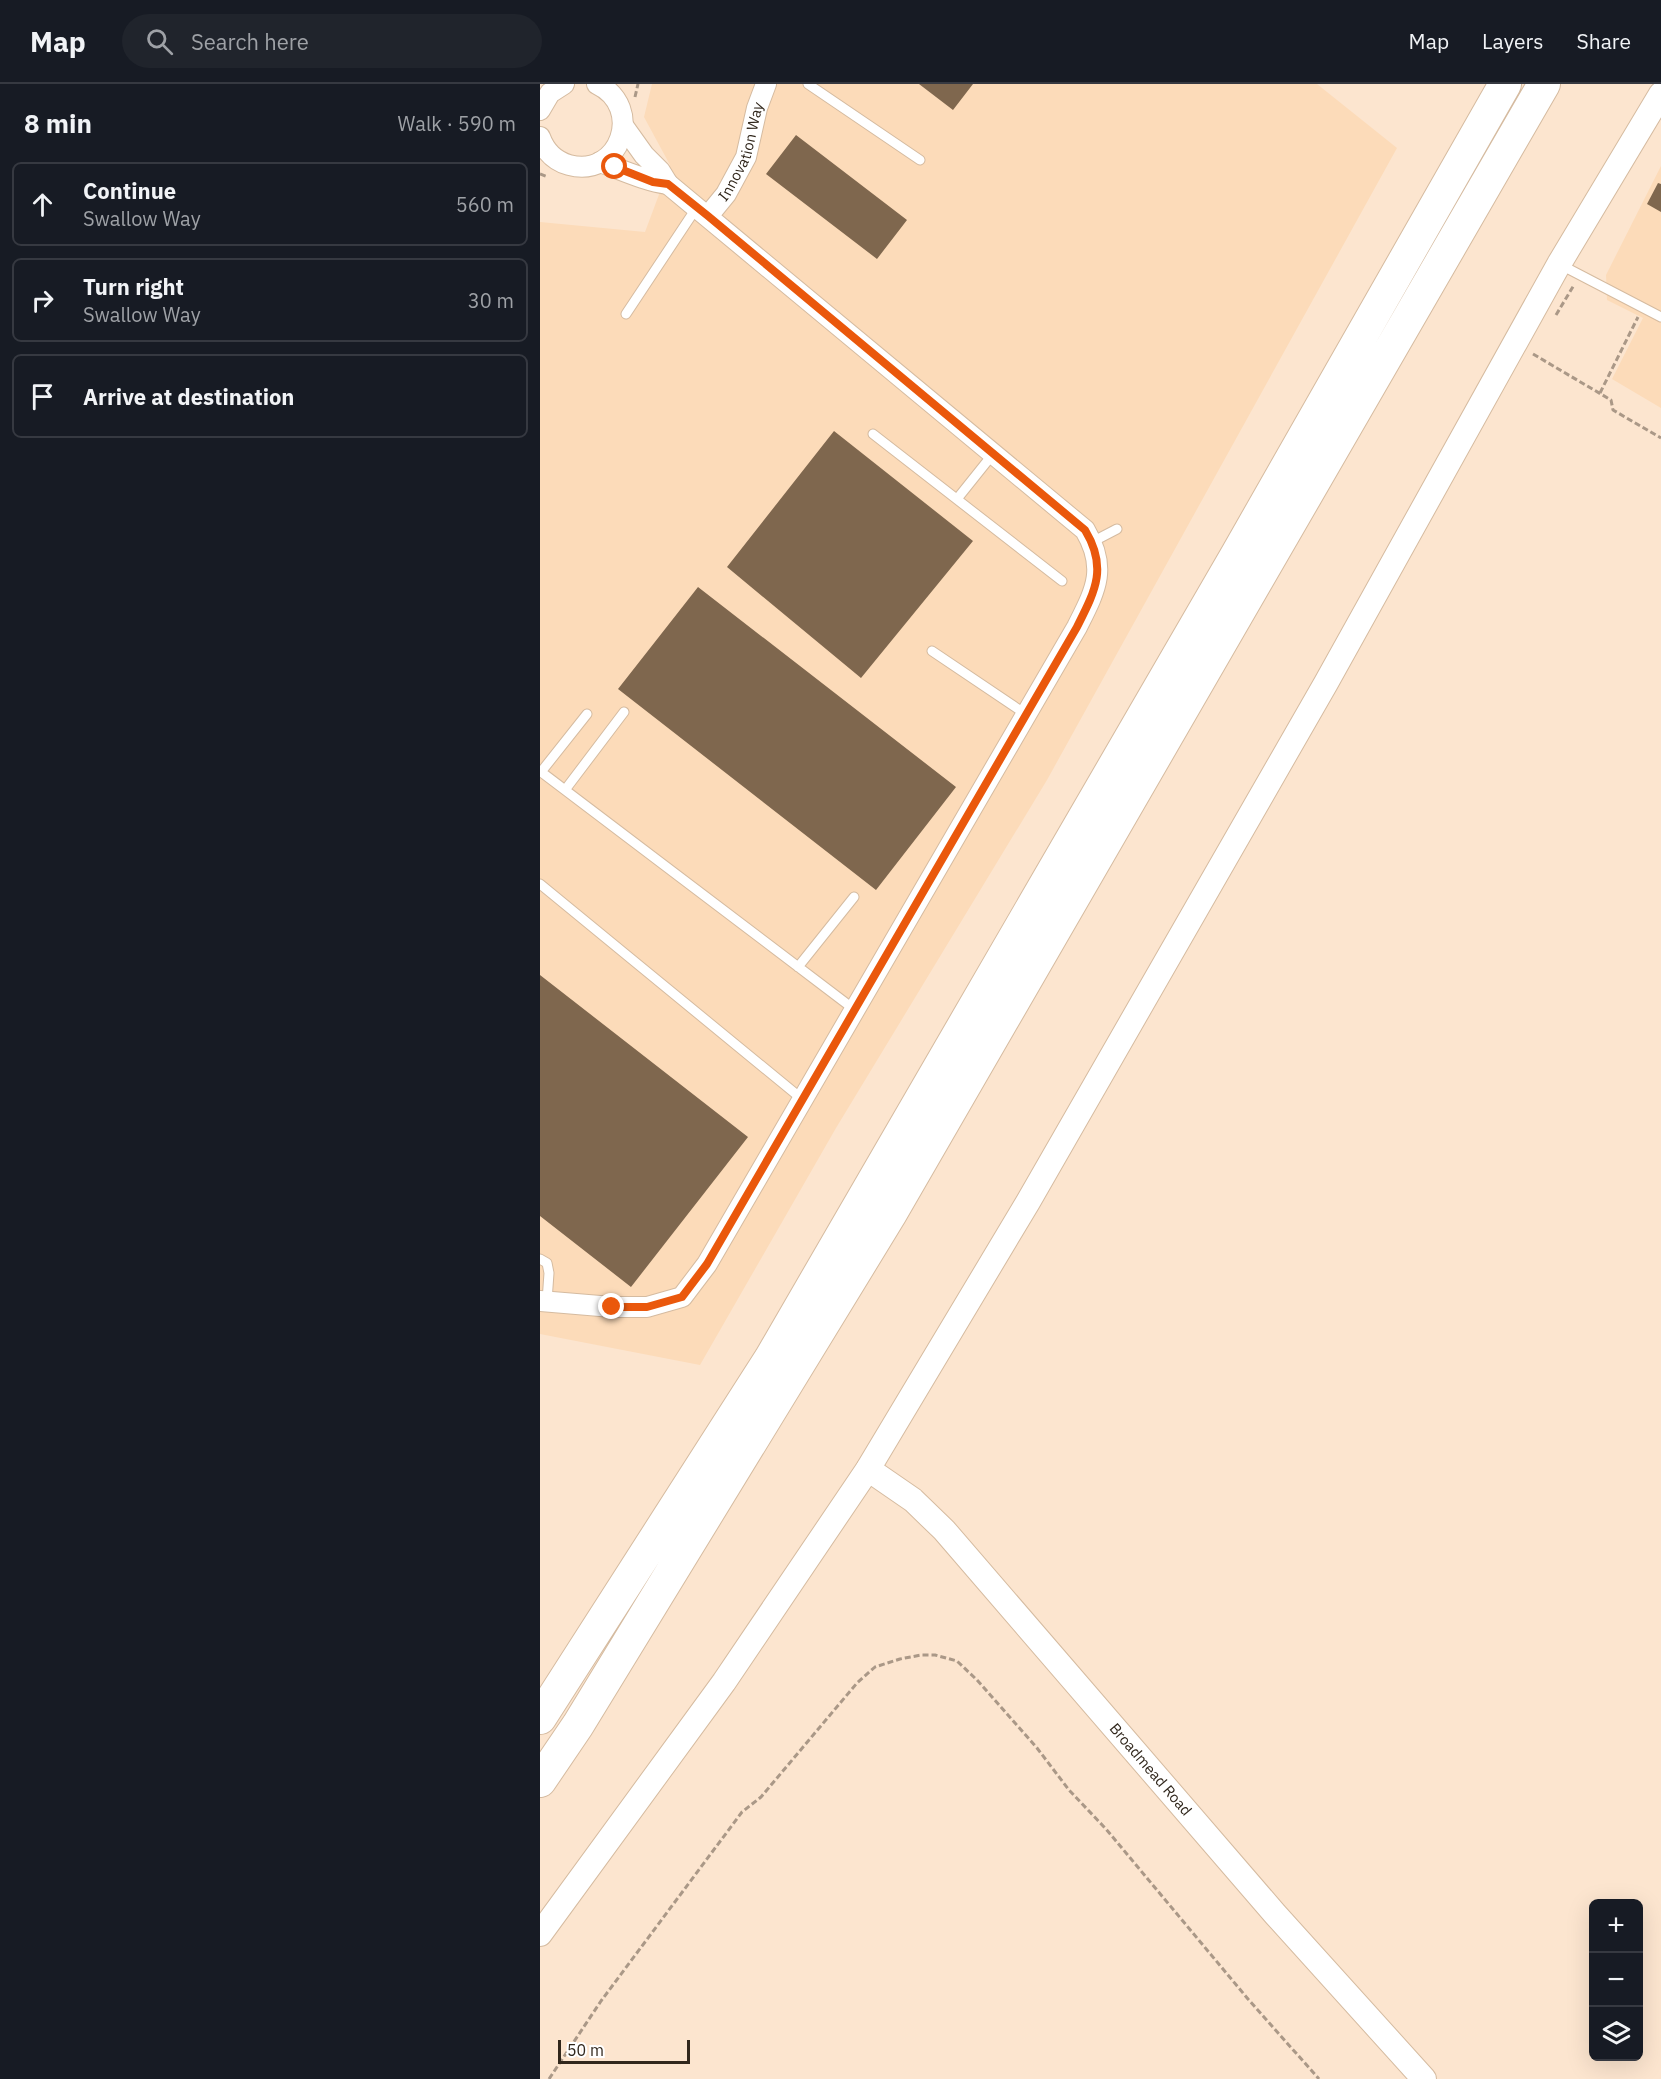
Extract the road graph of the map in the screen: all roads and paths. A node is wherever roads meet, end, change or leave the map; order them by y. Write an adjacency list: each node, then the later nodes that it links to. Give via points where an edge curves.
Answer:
1 (597, 84): 8 (street, via 606,88)
2 (626, 84): 8 (street)
3 (766, 84): 15 (street, Innovation Way, via 746,157 726,194)
4 (808, 84): 12 (lane)
5 (1505, 84): 43 (highway, via 770,1359)
6 (1544, 84): 44 (highway, via 890,1215 579,1725)
7 (1661, 94): 16 (street)
8 (620, 106): 9 (street)
9 (624, 127): 13 (street, via 612,153); 14 (street)
10 (540, 137): 11 (street)
11 (546, 155): 13 (street, via 575,166)
12 (920, 160)
13 (600, 162): 14 (street)
14 (668, 184): 15 (street)
15 (702, 212): 18 (lane); 24 (street)
16 (1559, 264): 17 (lane); 42 (street, via 1231,849 1028,1202)
17 (1642, 307): 19 (lane); 21 (path)
18 (626, 314)
19 (1661, 317)
20 (1533, 354): 21 (path)
21 (1600, 393): 23 (path, via 1611,399 1613,410)
22 (873, 434): 25 (lane)
23 (1661, 438)
24 (993, 454): 25 (lane); 27 (street, via 1085,530)
25 (957, 499): 28 (lane)
26 (1117, 529): 27 (lane)
27 (1092, 542): 32 (street, via 1098,558 1093,595)
28 (1062, 580)
29 (932, 651): 32 (lane)
30 (624, 712): 34 (lane)
31 (587, 714): 33 (lane)
32 (1027, 714): 38 (street)
33 (541, 771): 34 (lane)
34 (565, 790): 37 (lane)
35 (540, 884): 39 (lane)
36 (854, 897): 37 (lane)
37 (798, 967): 38 (lane)
38 (855, 1010): 39 (street)
39 (802, 1099): 41 (street, via 707,1264 682,1297 647,1307)
40 (540, 1259): 41 (lane, via 547,1263 549,1273)
41 (544, 1301)
42 (868, 1469): 45 (street, via 724,1682); 48 (street, Broadmead Road, via 913,1500 944,1530 1275,1914)
43 (540, 1718)
44 (540, 1781)
45 (540, 1934)
46 (549, 2079): 47 (path, via 601,2001 742,1812 761,1797 857,1683 875,1667 935,1655 957,1661 977,1680)
47 (1319, 2079)
48 (1424, 2079)

